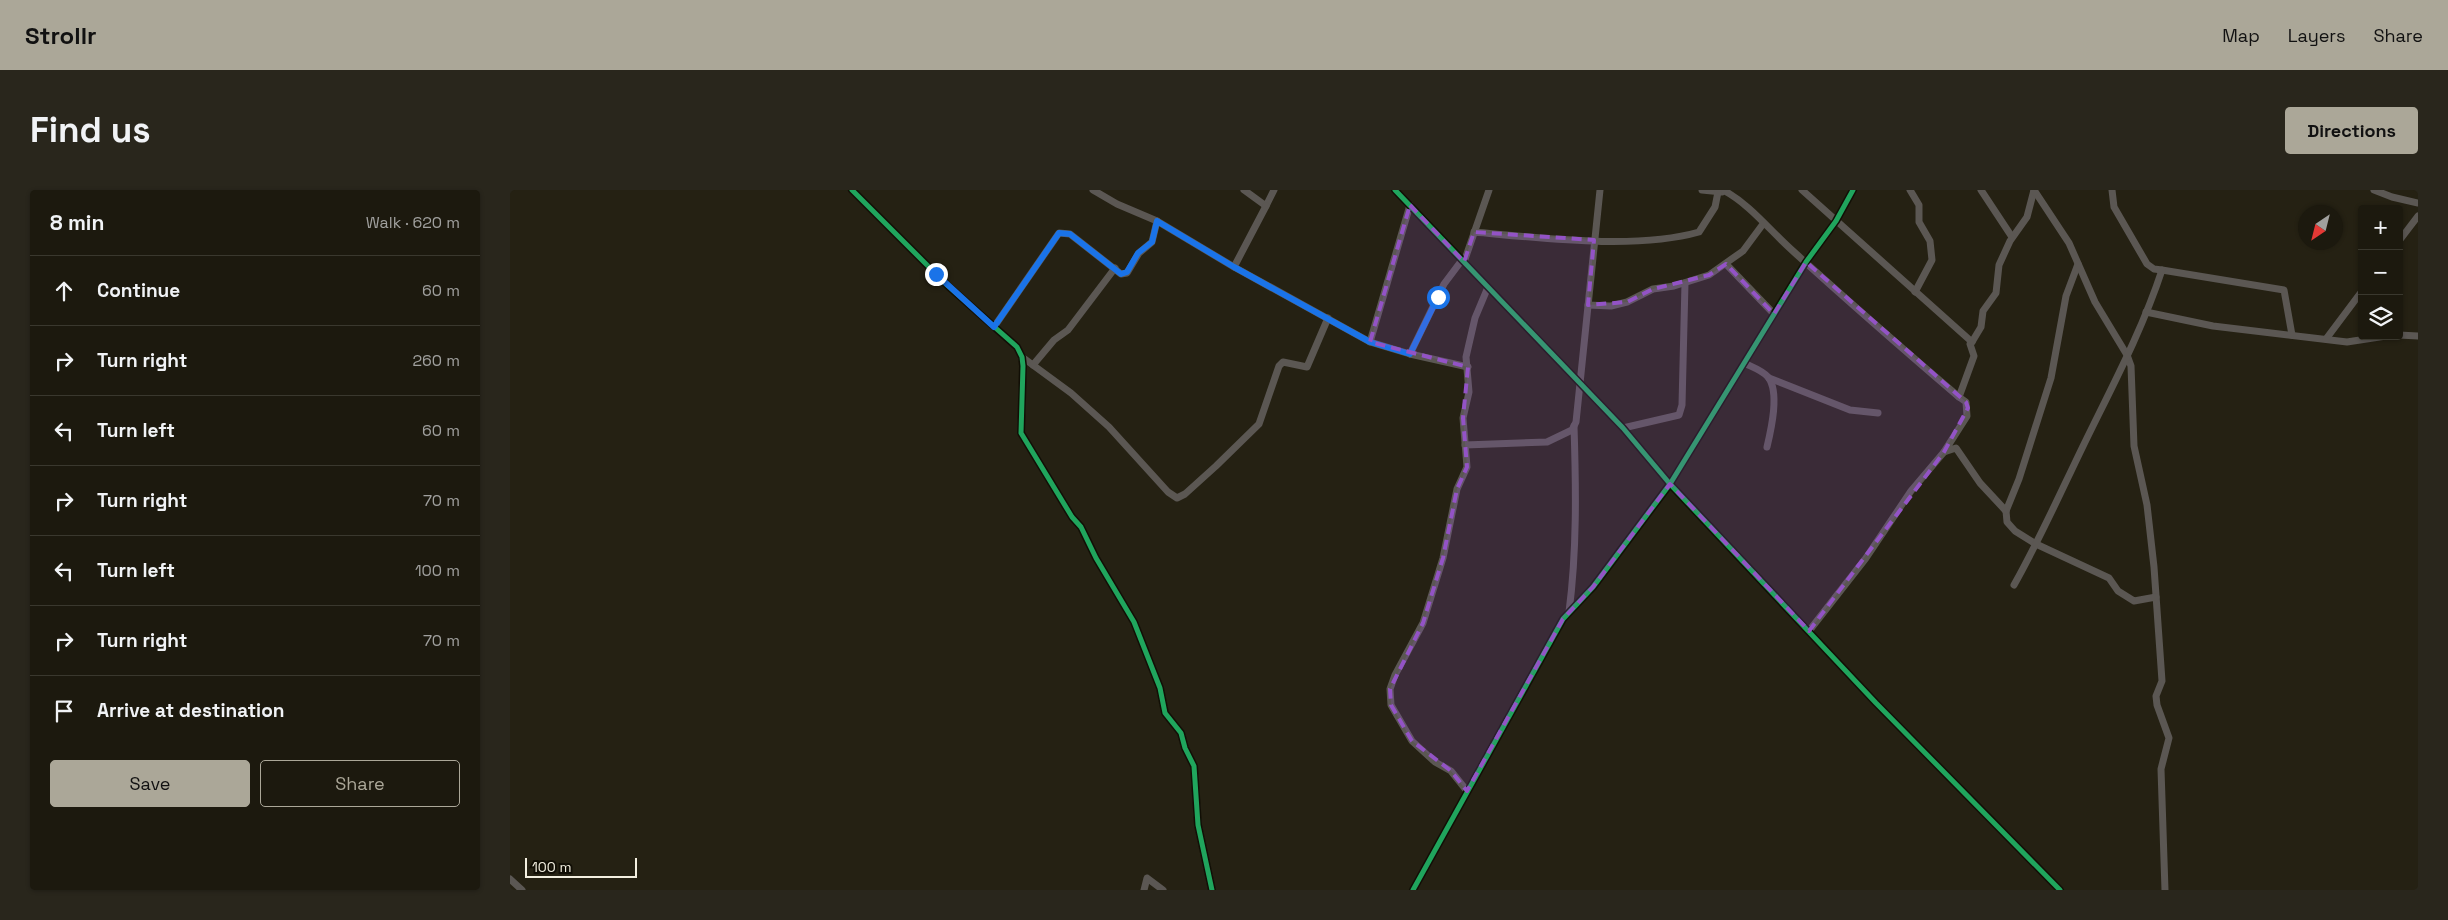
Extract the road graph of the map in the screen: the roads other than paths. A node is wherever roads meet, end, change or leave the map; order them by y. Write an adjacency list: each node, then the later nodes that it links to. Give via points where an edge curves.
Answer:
1 (852, 190): 45 (street, via 946,285)
2 (1093, 190): 23 (street)
3 (1244, 190): 21 (street)
4 (1274, 190): 21 (street)
5 (1395, 190): 18 (street)
6 (1406, 190): 18 (street)
7 (1489, 190): 26 (street)
8 (1600, 190): 29 (street)
9 (1702, 190): 16 (street)
10 (1802, 190): 17 (street)
11 (1853, 190): 24 (street)
12 (1910, 190): 39 (street, via 1919,205 1919,222 1930,241 1932,260)
13 (1981, 190): 28 (street)
14 (2112, 190): 36 (street, via 2114,207 2147,264)
15 (2374, 190): 19 (street)
16 (1723, 192): 25 (street, via 1740,200); 29 (street, via 1699,232 1663,240)
17 (1809, 193): 24 (street)
18 (1403, 198): 20 (street)
19 (2418, 203)
20 (1410, 205): 30 (street); 51 (street)
21 (1266, 206): 34 (street)
22 (2418, 216): 27 (street)
23 (1157, 221): 34 (street); 35 (street, via 1152,242 1138,253 1131,268 1121,274)
24 (1836, 221): 31 (street); 39 (street)
25 (1764, 224): 31 (street); 32 (street, via 1743,251)
26 (1474, 232): 29 (street); 30 (street)
27 (2403, 236)
28 (2012, 237): 33 (street, via 2027,216 2034,190 2069,243); 52 (street, via 1999,265 1996,293 1983,311 1981,327)
29 (1594, 240): 41 (street)
30 (1463, 261): 38 (street); 53 (street, via 1444,284)
31 (1806, 262): 43 (street); 61 (street)
32 (1726, 264): 37 (street, via 1709,275); 43 (street)
33 (2078, 264): 54 (street, via 2095,302); 69 (street, via 2066,296 2051,378)
34 (1234, 267): 44 (street)
35 (1115, 268): 45 (street, via 1070,234 1059,233); 57 (street, via 1068,330 1054,340)
36 (2162, 270): 42 (street); 46 (street, via 2284,290)
37 (1685, 283): 41 (street, via 1653,289 1611,306); 64 (street, via 1682,405 1679,414)
38 (1488, 287): 58 (street, via 1475,318 1466,357); 60 (street)
39 (1915, 292): 52 (street)
40 (2359, 295): 49 (street)
41 (1588, 305): 60 (street)
42 (2146, 312): 46 (street, via 2213,326); 54 (street)
43 (1774, 314): 56 (street)
44 (1328, 318): 51 (street); 57 (street, via 1307,367 1283,362 1279,366 1259,424 1177,498 1110,427 1072,393)
45 (994, 327): 55 (street)
46 (2292, 335): 49 (street)
47 (2403, 335): 48 (street)
48 (2418, 336)
49 (2326, 339): 50 (street)
50 (2367, 340)
51 (1370, 342): 53 (street)
52 (1972, 342): 61 (street, via 1974,356)
53 (1410, 354): 58 (street)
54 (2127, 355): 70 (street); 72 (street, via 2131,366 2134,446 2147,505)
55 (1022, 357): 57 (street); 80 (street, via 1024,407 1021,433 1072,518 1081,527 1134,622 1160,688 1165,713 1181,733 1194,766 1198,825)
56 (1744, 364): 59 (street); 68 (street)
57 (1033, 365)
58 (1468, 367): 65 (street, via 1463,418)
59 (1769, 378): 62 (street, via 1850,410); 66 (street, via 1774,415)
60 (1581, 384): 63 (street); 64 (street)
61 (1959, 397): 67 (street, via 1966,402 1967,416)
62 (1878, 413)
63 (1574, 426): 65 (street, via 1564,435 1547,442); 73 (street, via 1574,570)
64 (1623, 428): 68 (street)
65 (1465, 445): 75 (street, via 1467,466 1457,489 1436,585 1423,623 1394,675 1390,689 1391,705 1412,741 1435,762 1451,770)
66 (1767, 447)
67 (1944, 452): 69 (street, via 1956,448 1980,483); 74 (street, via 1911,491 1866,558)
68 (1670, 484): 73 (street, via 1593,587); 74 (street)
69 (2006, 511): 70 (street, via 2007,522 2015,531)
70 (2036, 544): 71 (street); 72 (street, via 2109,578 2118,591 2134,600)
71 (2014, 585)
72 (2156, 597): 83 (street, via 2162,681 2156,696 2168,738 2161,798)
73 (1569, 612): 75 (street)
74 (1809, 631): 82 (street)
75 (1467, 791): 81 (street)
76 (510, 879): 77 (street)
77 (522, 890)
78 (1144, 890): 79 (street, via 1147,878)
79 (1162, 890)
80 (1212, 890)
81 (1413, 890)
82 (2060, 890)
83 (2165, 890)

